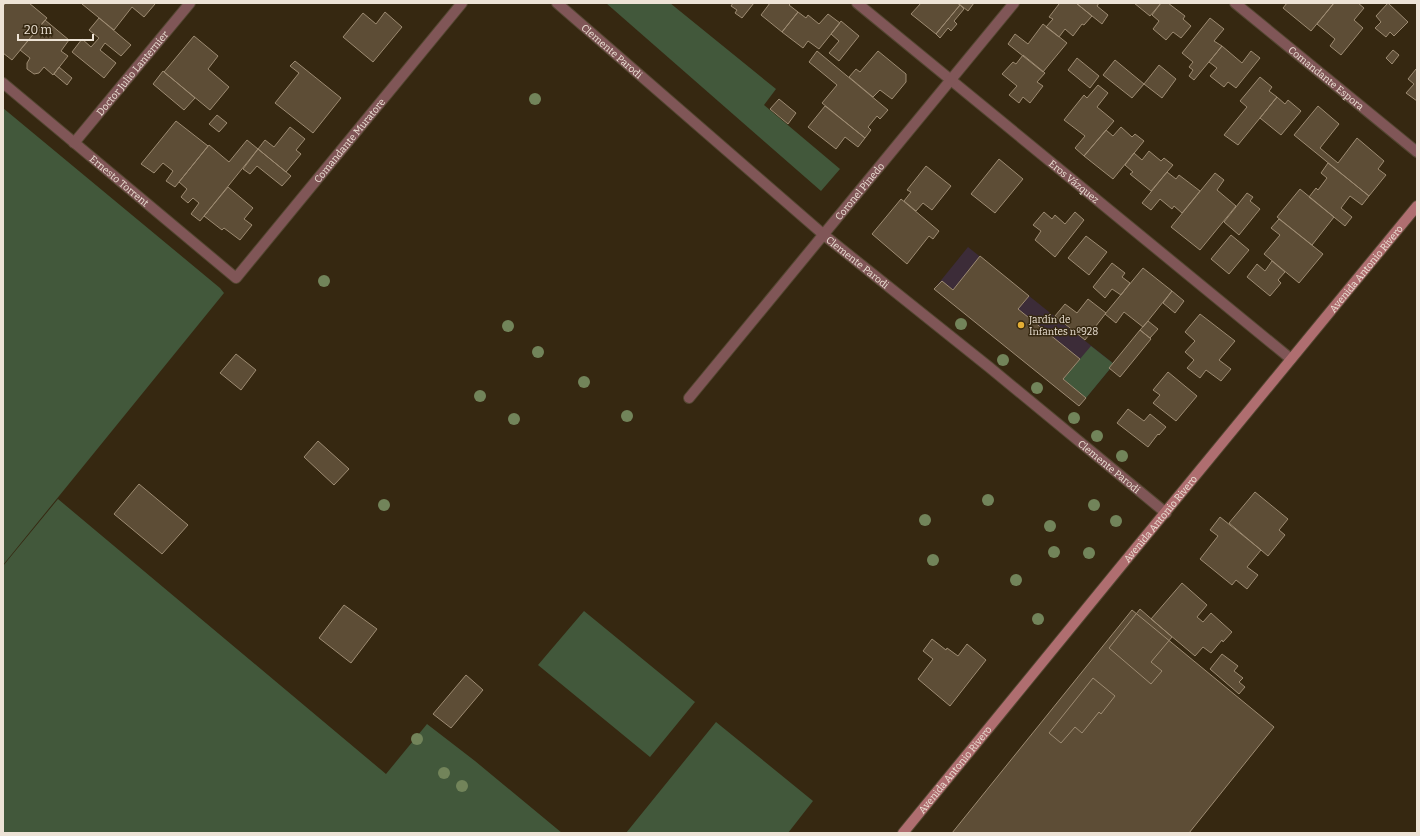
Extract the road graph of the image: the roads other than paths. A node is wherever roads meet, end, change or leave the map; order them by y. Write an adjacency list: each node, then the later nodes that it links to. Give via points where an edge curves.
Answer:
1 (190, 3): 9 (street, Doctor Julio Lanternier)
2 (462, 3): 13 (street, Comandante Muratore)
3 (557, 3): 12 (street, Clemente Parodi)
4 (857, 3): 7 (street, Eros Vázquez)
5 (1014, 3): 7 (street, Coronel Pinedo)
6 (1235, 3): 10 (street, Comandante Espora)
7 (951, 80): 12 (street, Coronel Pinedo); 14 (street, Eros Vázquez)
8 (3, 83): 9 (street, Ernesto Torrent)
9 (74, 143): 13 (street, Ernesto Torrent)
10 (1417, 152)
11 (1417, 206): 14 (main road, Avenida Antonio Rivero)
12 (824, 235): 15 (street, Coronel Pinedo); 16 (street, Clemente Parodi)
13 (236, 278)
14 (1291, 359): 16 (main road, Avenida Antonio Rivero)
15 (689, 398)
16 (1166, 513): 17 (main road, Avenida Antonio Rivero)
17 (904, 833)

